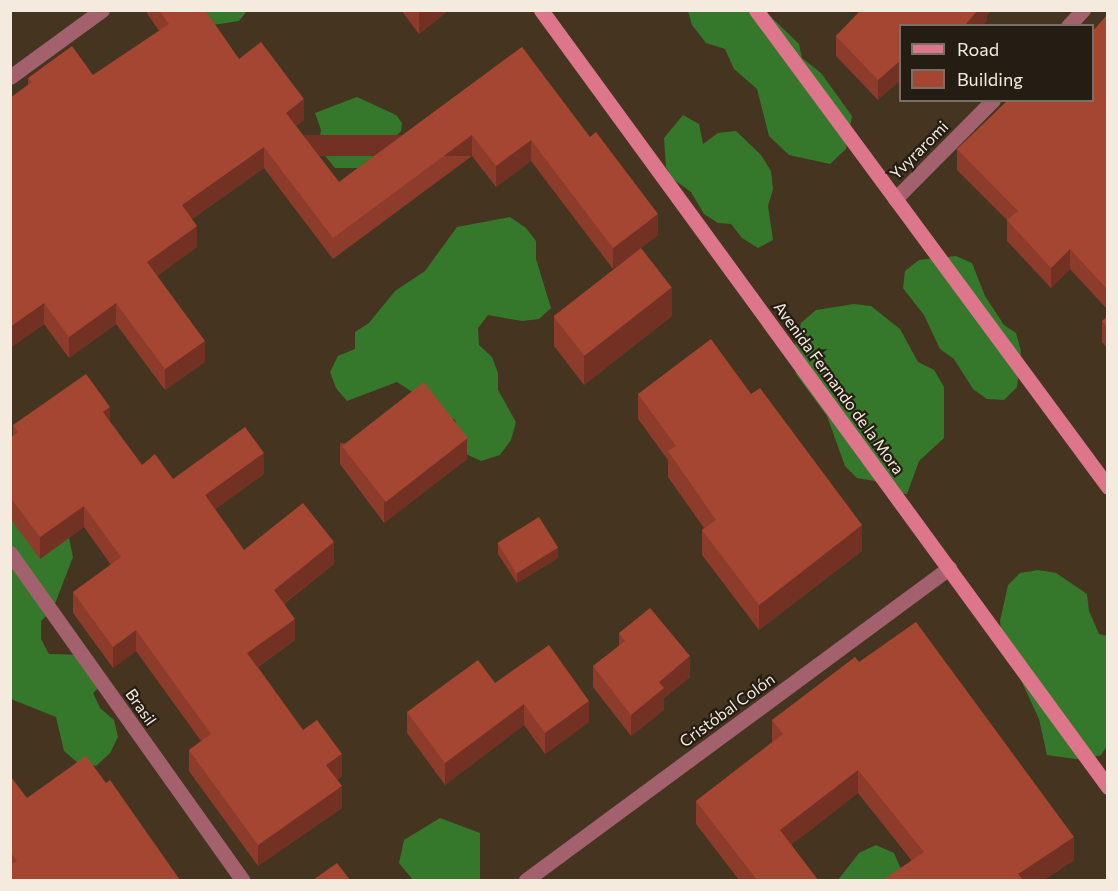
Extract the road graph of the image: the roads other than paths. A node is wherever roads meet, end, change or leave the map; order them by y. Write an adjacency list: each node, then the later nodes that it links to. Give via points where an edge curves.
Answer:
1 (102, 10): 6 (street)
2 (541, 10): 11 (main road, Avenida Fernando de la Mora)
3 (756, 10): 8 (main road)
4 (1083, 10): 5 (street)
5 (1070, 24)
6 (10, 77)
7 (991, 102): 8 (street, Yvyraromi)
8 (895, 199): 9 (main road)
9 (1107, 487)
10 (10, 554): 13 (street, Brasil)
11 (949, 568): 12 (main road, Avenida Fernando de la Mora); 14 (street, Cristóbal Colón)
12 (1107, 787)
13 (242, 880)
14 (526, 880)

